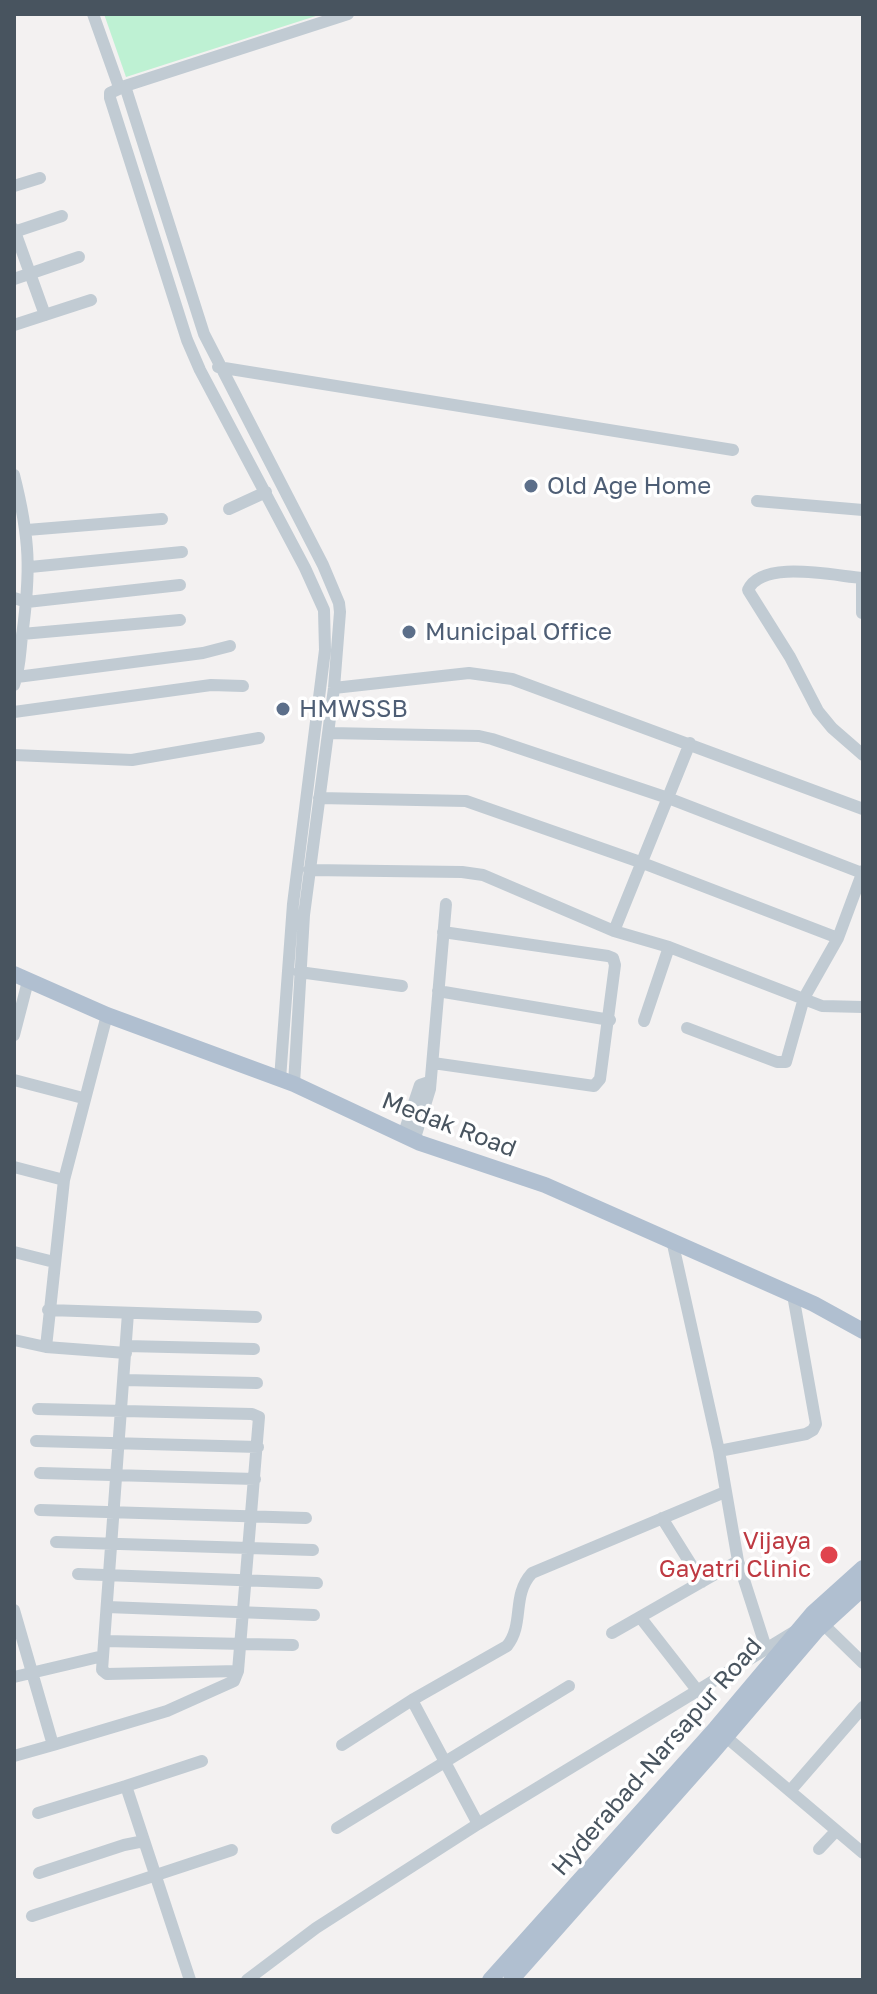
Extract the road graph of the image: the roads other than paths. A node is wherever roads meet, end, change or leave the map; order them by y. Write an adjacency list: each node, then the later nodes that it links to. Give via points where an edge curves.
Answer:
1 (93, 14): 3 (street)
2 (348, 14): 3 (street)
3 (122, 87): 13 (street); 14 (street, via 110,98)
4 (40, 178): 5 (street)
5 (14, 186)
6 (62, 216): 7 (street)
7 (14, 231): 9 (street)
8 (79, 257): 9 (street)
9 (30, 274): 10 (street); 12 (street)
10 (14, 279)
11 (91, 300): 12 (street)
12 (45, 315): 15 (street)
13 (197, 315): 14 (street); 16 (street)
14 (180, 322): 19 (street)
15 (14, 325)
16 (218, 367): 17 (street); 30 (street)
17 (733, 450)
18 (14, 476): 24 (street)
19 (266, 492): 21 (street); 31 (street)
20 (757, 501): 22 (street)
21 (229, 509)
22 (863, 510)
23 (162, 519): 24 (street)
24 (22, 524): 27 (street)
25 (182, 552): 27 (street)
26 (14, 559): 27 (street)
27 (30, 566): 32 (street)
28 (862, 578): 33 (street); 45 (street, via 775,572 748,590 818,711)
29 (180, 585): 32 (street)
30 (334, 595): 31 (street); 39 (street, via 340,612)
31 (318, 598): 70 (street, via 326,621 325,650 293,904)
32 (20, 600): 35 (street)
33 (862, 613)
34 (180, 620): 35 (street)
35 (22, 634): 37 (street)
36 (230, 646): 37 (street)
37 (16, 674)
38 (243, 686): 40 (street, via 211,685)
39 (334, 688): 41 (street); 43 (street, via 484,674 529,684)
40 (14, 712)
41 (329, 733): 46 (street); 47 (street, via 479,736)
42 (259, 738): 44 (street, via 132,760)
43 (690, 743): 47 (street); 48 (street)
44 (14, 755)
45 (863, 755)
46 (319, 798): 49 (street, via 466,801); 50 (street)
47 (668, 798): 49 (street); 51 (street)
48 (863, 809)
49 (640, 862): 53 (street); 55 (street)
50 (309, 870): 53 (street, via 483,875); 57 (street)
51 (862, 872): 55 (street)
52 (446, 904): 54 (street)
53 (614, 931): 56 (street)
54 (443, 932): 60 (street); 64 (street, via 613,958)
55 (838, 938): 61 (street)
56 (669, 947): 61 (street); 65 (street)
57 (299, 972): 59 (street); 70 (street)
58 (21, 977): 63 (main road, Medak Road); 67 (street)
59 (402, 986)
60 (438, 991): 64 (street); 68 (street)
61 (804, 998): 62 (street, via 822,1006); 66 (street, via 788,1058 782,1063)
62 (863, 1007)
63 (107, 1015): 70 (main road, Medak Road); 71 (street)
64 (610, 1020): 68 (street, via 600,1079 594,1086)
65 (644, 1021)
66 (687, 1028)
67 (14, 1035)
68 (433, 1063): 72 (street, via 430,1089)
69 (14, 1080): 71 (street)
70 (287, 1081): 72 (main road, Medak Road)
71 (83, 1098): 74 (street)
72 (408, 1138): 75 (main road, Medak Road, via 545,1185)
73 (14, 1167): 74 (street)
74 (64, 1180): 77 (street)
75 (672, 1240): 78 (main road, Medak Road); 94 (street)
76 (14, 1252): 77 (street)
77 (54, 1262): 79 (street)
78 (793, 1295): 82 (main road, Medak Road); 94 (street, via 816,1424 806,1434)
79 (48, 1310): 80 (street); 84 (street)
80 (128, 1313): 81 (street); 85 (street)
81 (256, 1317)
82 (863, 1331)
83 (14, 1340): 84 (street)
84 (46, 1347): 85 (street)
85 (126, 1349): 86 (street); 87 (street)
86 (254, 1349)
87 (124, 1380): 88 (street); 90 (street)
88 (257, 1383)
89 (38, 1409): 90 (street)
90 (121, 1411): 92 (street); 93 (street, via 256,1415 261,1422)
91 (36, 1441): 92 (street)
92 (119, 1443): 93 (street); 96 (street)
93 (258, 1447): 97 (street)
94 (719, 1451): 98 (street)
95 (40, 1473): 96 (street)
96 (116, 1475): 97 (street); 100 (street)
97 (255, 1479): 101 (street)
98 (725, 1492): 103 (street); 108 (street)
99 (40, 1510): 100 (street)
100 (114, 1511): 101 (street); 105 (street)
101 (252, 1516): 102 (street); 106 (street)
102 (306, 1518)
103 (662, 1518): 113 (street); 135 (street, via 532,1573 520,1590 517,1628 507,1646)
104 (56, 1542): 105 (street)
105 (111, 1544): 106 (street); 111 (street)
106 (249, 1548): 107 (street); 112 (street)
107 (313, 1550)
108 (738, 1561): 113 (street); 127 (street)
109 (863, 1568): 122 (main road, Hyderabad-Narsapur Road)
110 (78, 1574): 111 (street)
111 (109, 1574): 112 (street); 116 (street)
112 (246, 1580): 114 (street); 118 (street)
113 (702, 1582): 120 (street)
114 (317, 1583)
115 (863, 1588): 121 (main road, Hyderabad-Narsapur Road)
116 (107, 1607): 118 (street); 124 (street)
117 (14, 1610): 131 (street)
118 (243, 1613): 119 (street); 125 (street)
119 (314, 1615)
120 (640, 1617): 123 (street); 134 (street)
121 (823, 1624): 129 (street); 137 (main road, Hyderabad-Narsapur Road)
122 (797, 1632): 127 (street); 158 (main road, Hyderabad-Narsapur Road)
123 (612, 1633)
124 (104, 1641): 125 (street); 128 (street)
125 (240, 1644): 126 (street); 130 (street)
126 (293, 1645)
127 (766, 1648): 134 (street)
128 (103, 1656): 130 (street, via 102,1670 107,1674); 131 (street)
129 (863, 1663)
130 (238, 1671): 138 (street, via 234,1681 167,1711)
131 (32, 1673): 132 (street); 138 (street)
132 (14, 1677)
133 (569, 1686): 142 (street)
134 (697, 1690): 146 (street)
135 (412, 1700): 139 (street); 142 (street)
136 (863, 1707): 144 (street)
137 (726, 1737): 144 (street); 159 (main road, Hyderabad-Narsapur Road)
138 (53, 1745): 140 (street)
139 (342, 1745)
140 (14, 1756)
141 (202, 1761): 143 (street)
142 (445, 1762): 146 (street); 147 (street)
143 (126, 1786): 145 (street); 149 (street)
144 (790, 1791): 148 (street)
145 (38, 1813)
146 (478, 1824): 157 (street, via 316,1928)
147 (337, 1828)
148 (836, 1831): 150 (street); 152 (street)
149 (144, 1841): 153 (street); 154 (street)
150 (819, 1849)
151 (232, 1850): 154 (street)
152 (863, 1853)
153 (39, 1873)
154 (156, 1876): 155 (street); 156 (street)
155 (32, 1916)
156 (190, 1980)
157 (247, 1980)
158 (490, 1980)
159 (511, 1980)

